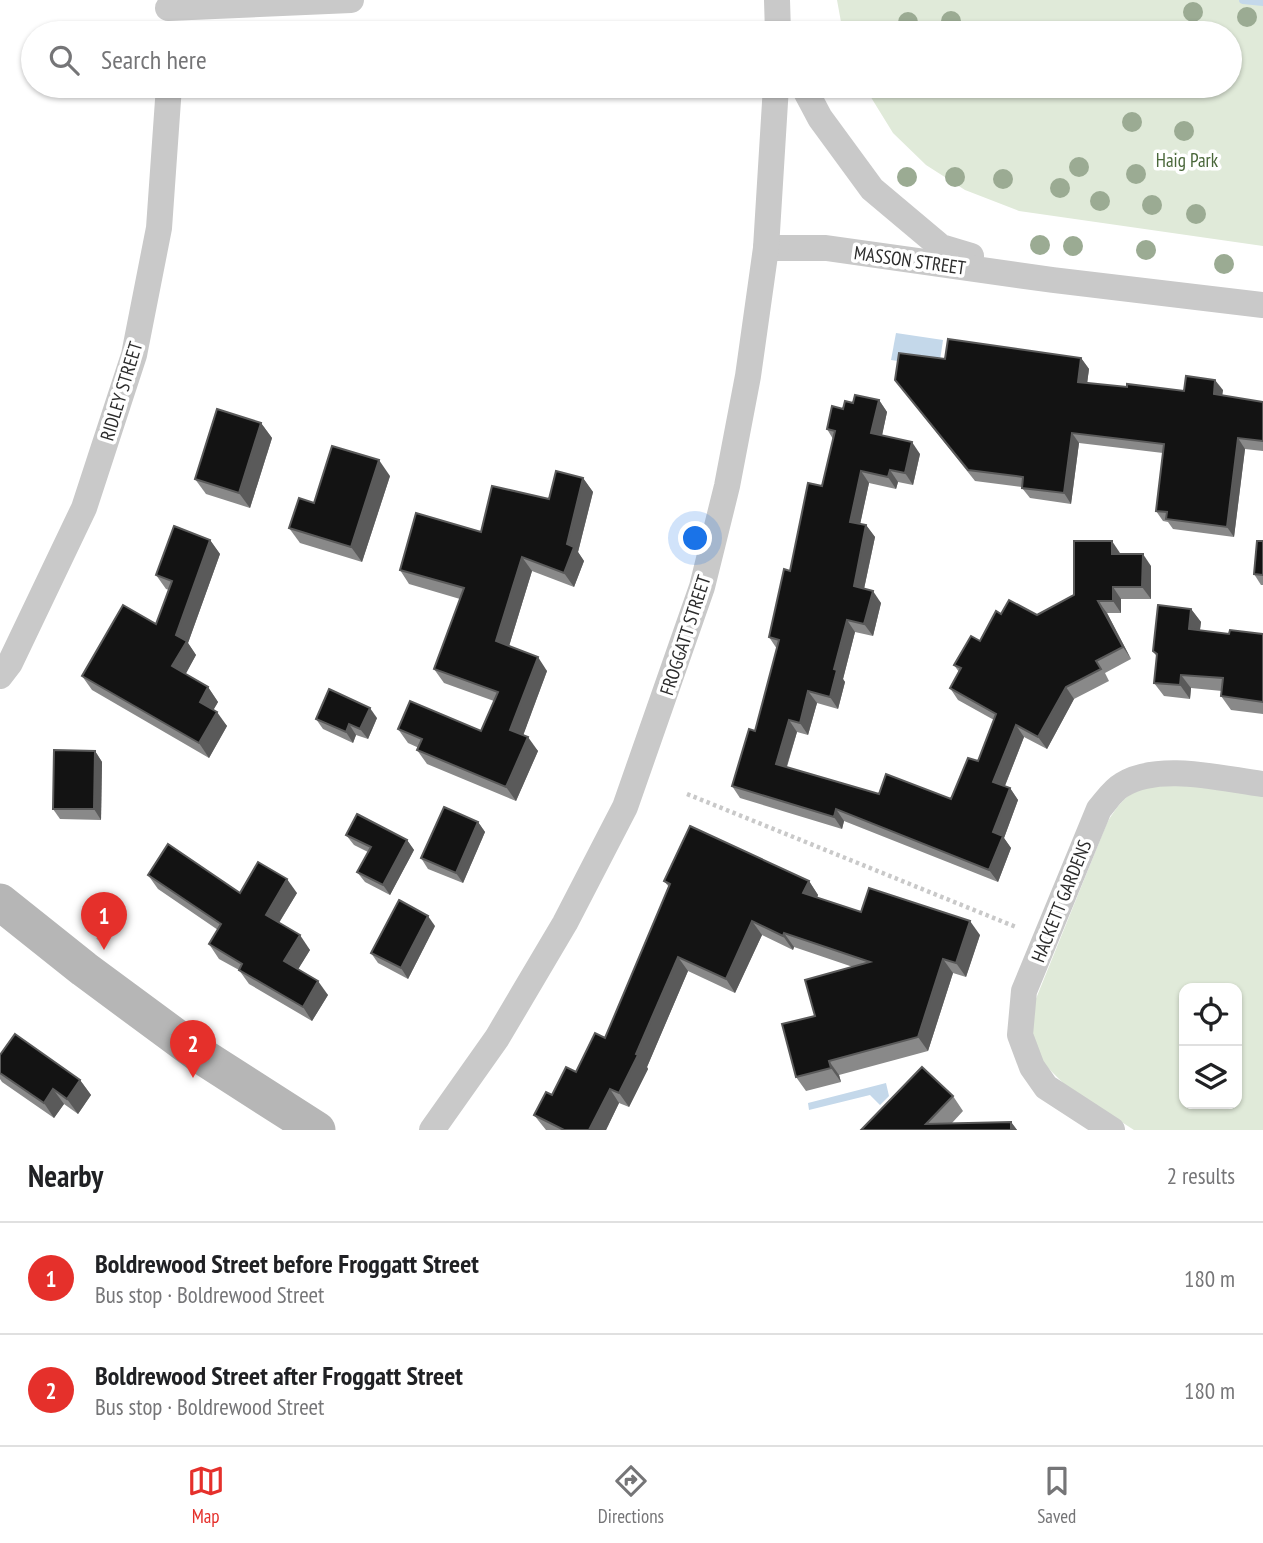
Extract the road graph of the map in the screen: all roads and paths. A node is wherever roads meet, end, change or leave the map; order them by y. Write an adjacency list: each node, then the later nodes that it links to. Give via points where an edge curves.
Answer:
1 (351, 0): 3 (street)
2 (777, 0): 4 (street)
3 (168, 14)
4 (778, 21)
5 (168, 98): 11 (street, RIDLEY STREET, via 159,228 134,355 84,508)
6 (775, 98): 8 (street, FROGGATT STREET)
7 (809, 98): 9 (street, MASSON STREET, via 872,188 941,247)
8 (765, 248): 9 (street, MASSON STREET, via 827,248); 19 (street, FROGGATT STREET, via 748,376 702,587 625,807 565,923 497,1038)
9 (1053, 280): 10 (street, MASSON STREET)
10 (1263, 305)
11 (0, 676)
12 (1263, 784): 20 (street, HACKETT GARDENS, via 1179,773 1140,776 1119,786 1098,809 1024,991 1020,1035 1032,1067 1046,1087)
13 (687, 794): 16 (path)
14 (0, 902): 18 (street, via 203,1057)
15 (118, 913): 17 (path)
16 (1016, 927)
17 (97, 942)
18 (317, 1130)
19 (432, 1130)
20 (1112, 1130)

